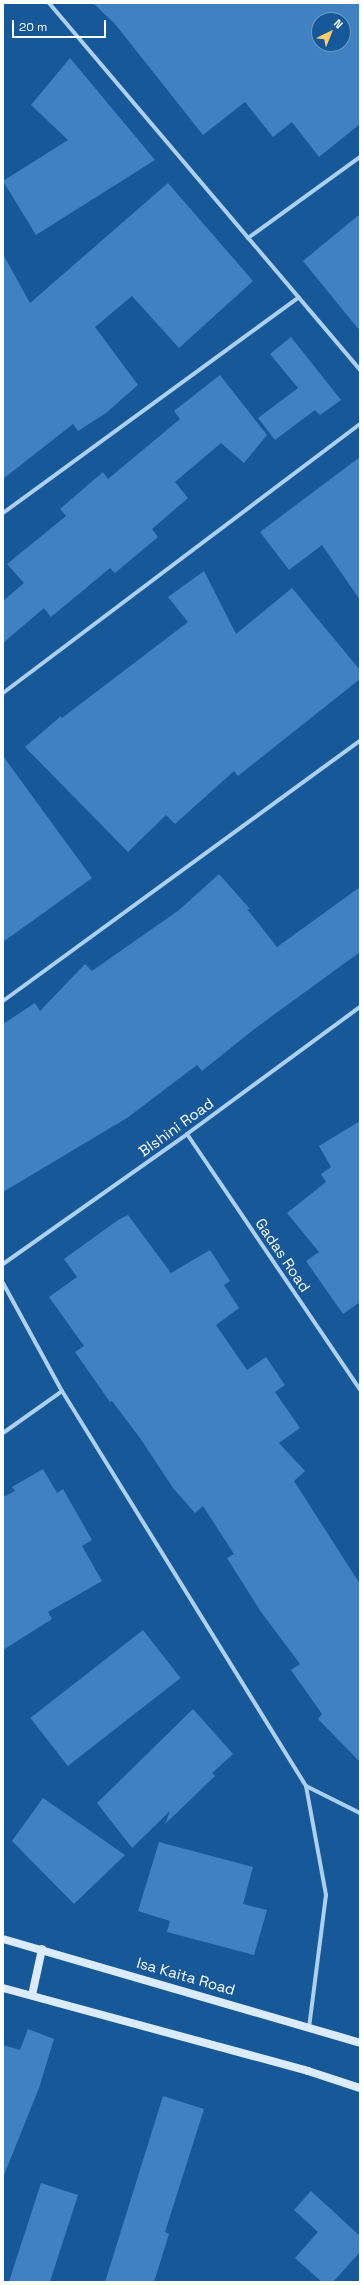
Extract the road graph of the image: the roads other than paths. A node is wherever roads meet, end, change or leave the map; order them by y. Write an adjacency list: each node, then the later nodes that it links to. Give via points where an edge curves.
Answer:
1 (49, 3): 3 (street)
2 (360, 158): 3 (street)
3 (248, 238): 4 (street)
4 (299, 297): 5 (street); 7 (street)
5 (360, 370)
6 (360, 424): 8 (street)
7 (3, 513)
8 (3, 693)
9 (360, 741): 10 (street)
10 (3, 1001)
11 (360, 1007): 12 (street, BIshini Road)
12 (187, 1134): 13 (street, BIshini Road); 15 (street, Gadas Road)
13 (3, 1264)
14 (3, 1283): 16 (street)
15 (360, 1390)
16 (62, 1391): 17 (street); 18 (street)
17 (3, 1433)
18 (306, 1786): 19 (street); 24 (street, via 326,1895)
19 (360, 1812)
20 (3, 1939): 21 (main road, Isa Kaita Road)
21 (42, 1950): 23 (main road); 24 (main road, Isa Kaita Road)
22 (3, 1988): 23 (main road)
23 (32, 1996): 26 (main road, via 308,2071)
24 (309, 2027): 25 (main road, Isa Kaita Road)
25 (360, 2043)
26 (360, 2088)

